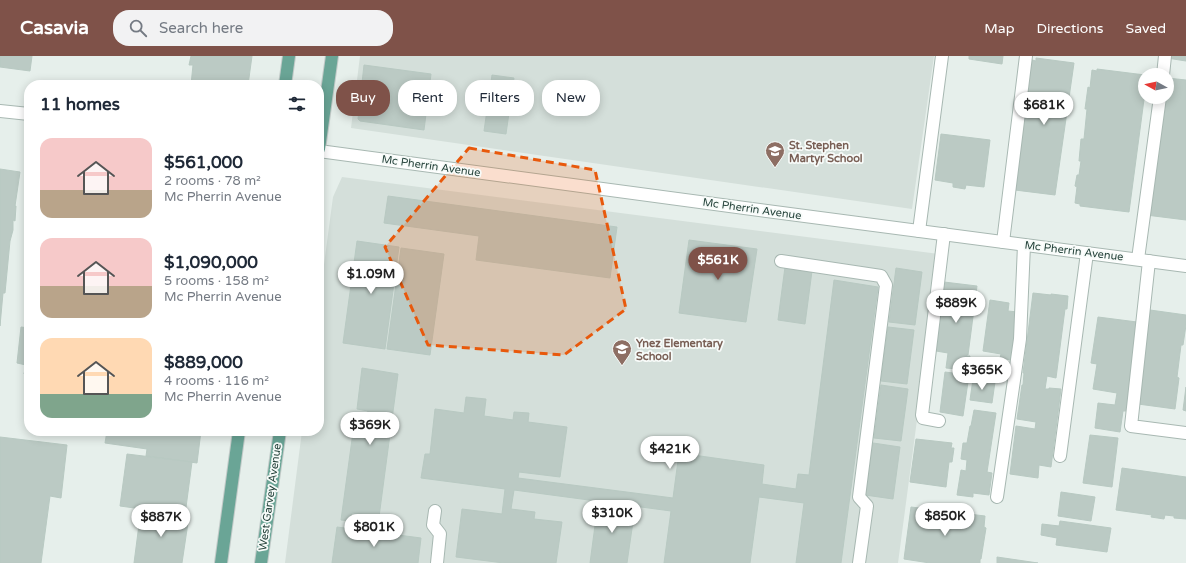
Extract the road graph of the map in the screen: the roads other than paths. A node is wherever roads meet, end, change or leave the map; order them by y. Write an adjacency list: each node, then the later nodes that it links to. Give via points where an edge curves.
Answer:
1 (289, 56): 7 (main road)
2 (332, 56): 11 (main road)
3 (942, 56): 13 (street)
4 (1026, 56): 15 (street)
5 (1165, 56): 6 (street)
6 (1163, 68)
7 (286, 80)
8 (1159, 104): 18 (street)
9 (0, 111): 10 (street)
10 (24, 113)
11 (324, 114)
12 (324, 151): 13 (street, Mc Pherrin Avenue)
13 (919, 231): 14 (street, Mc Pherrin Avenue)
14 (944, 234): 15 (street, Mc Pherrin Avenue); 21 (street, via 922,415 923,418)
15 (1003, 242): 16 (street, Mc Pherrin Avenue)
16 (1024, 245): 17 (street, Mc Pherrin Avenue); 26 (street, via 1020,339)
17 (1087, 253): 18 (street, Mc Pherrin Avenue); 25 (street)
18 (1143, 260): 20 (street, Mc Pherrin Avenue); 22 (street, via 1131,426)
19 (781, 261): 31 (street, via 881,276 886,285 860,497 867,506)
20 (1186, 266)
21 (939, 421)
22 (1186, 433)
23 (238, 436): 28 (main road)
24 (279, 436): 29 (main road, West Garvey Avenue)
25 (1060, 456)
26 (997, 497)
27 (435, 511): 30 (street, via 433,526 440,534)
28 (221, 563)
29 (261, 563)
30 (437, 563)
31 (859, 563)

